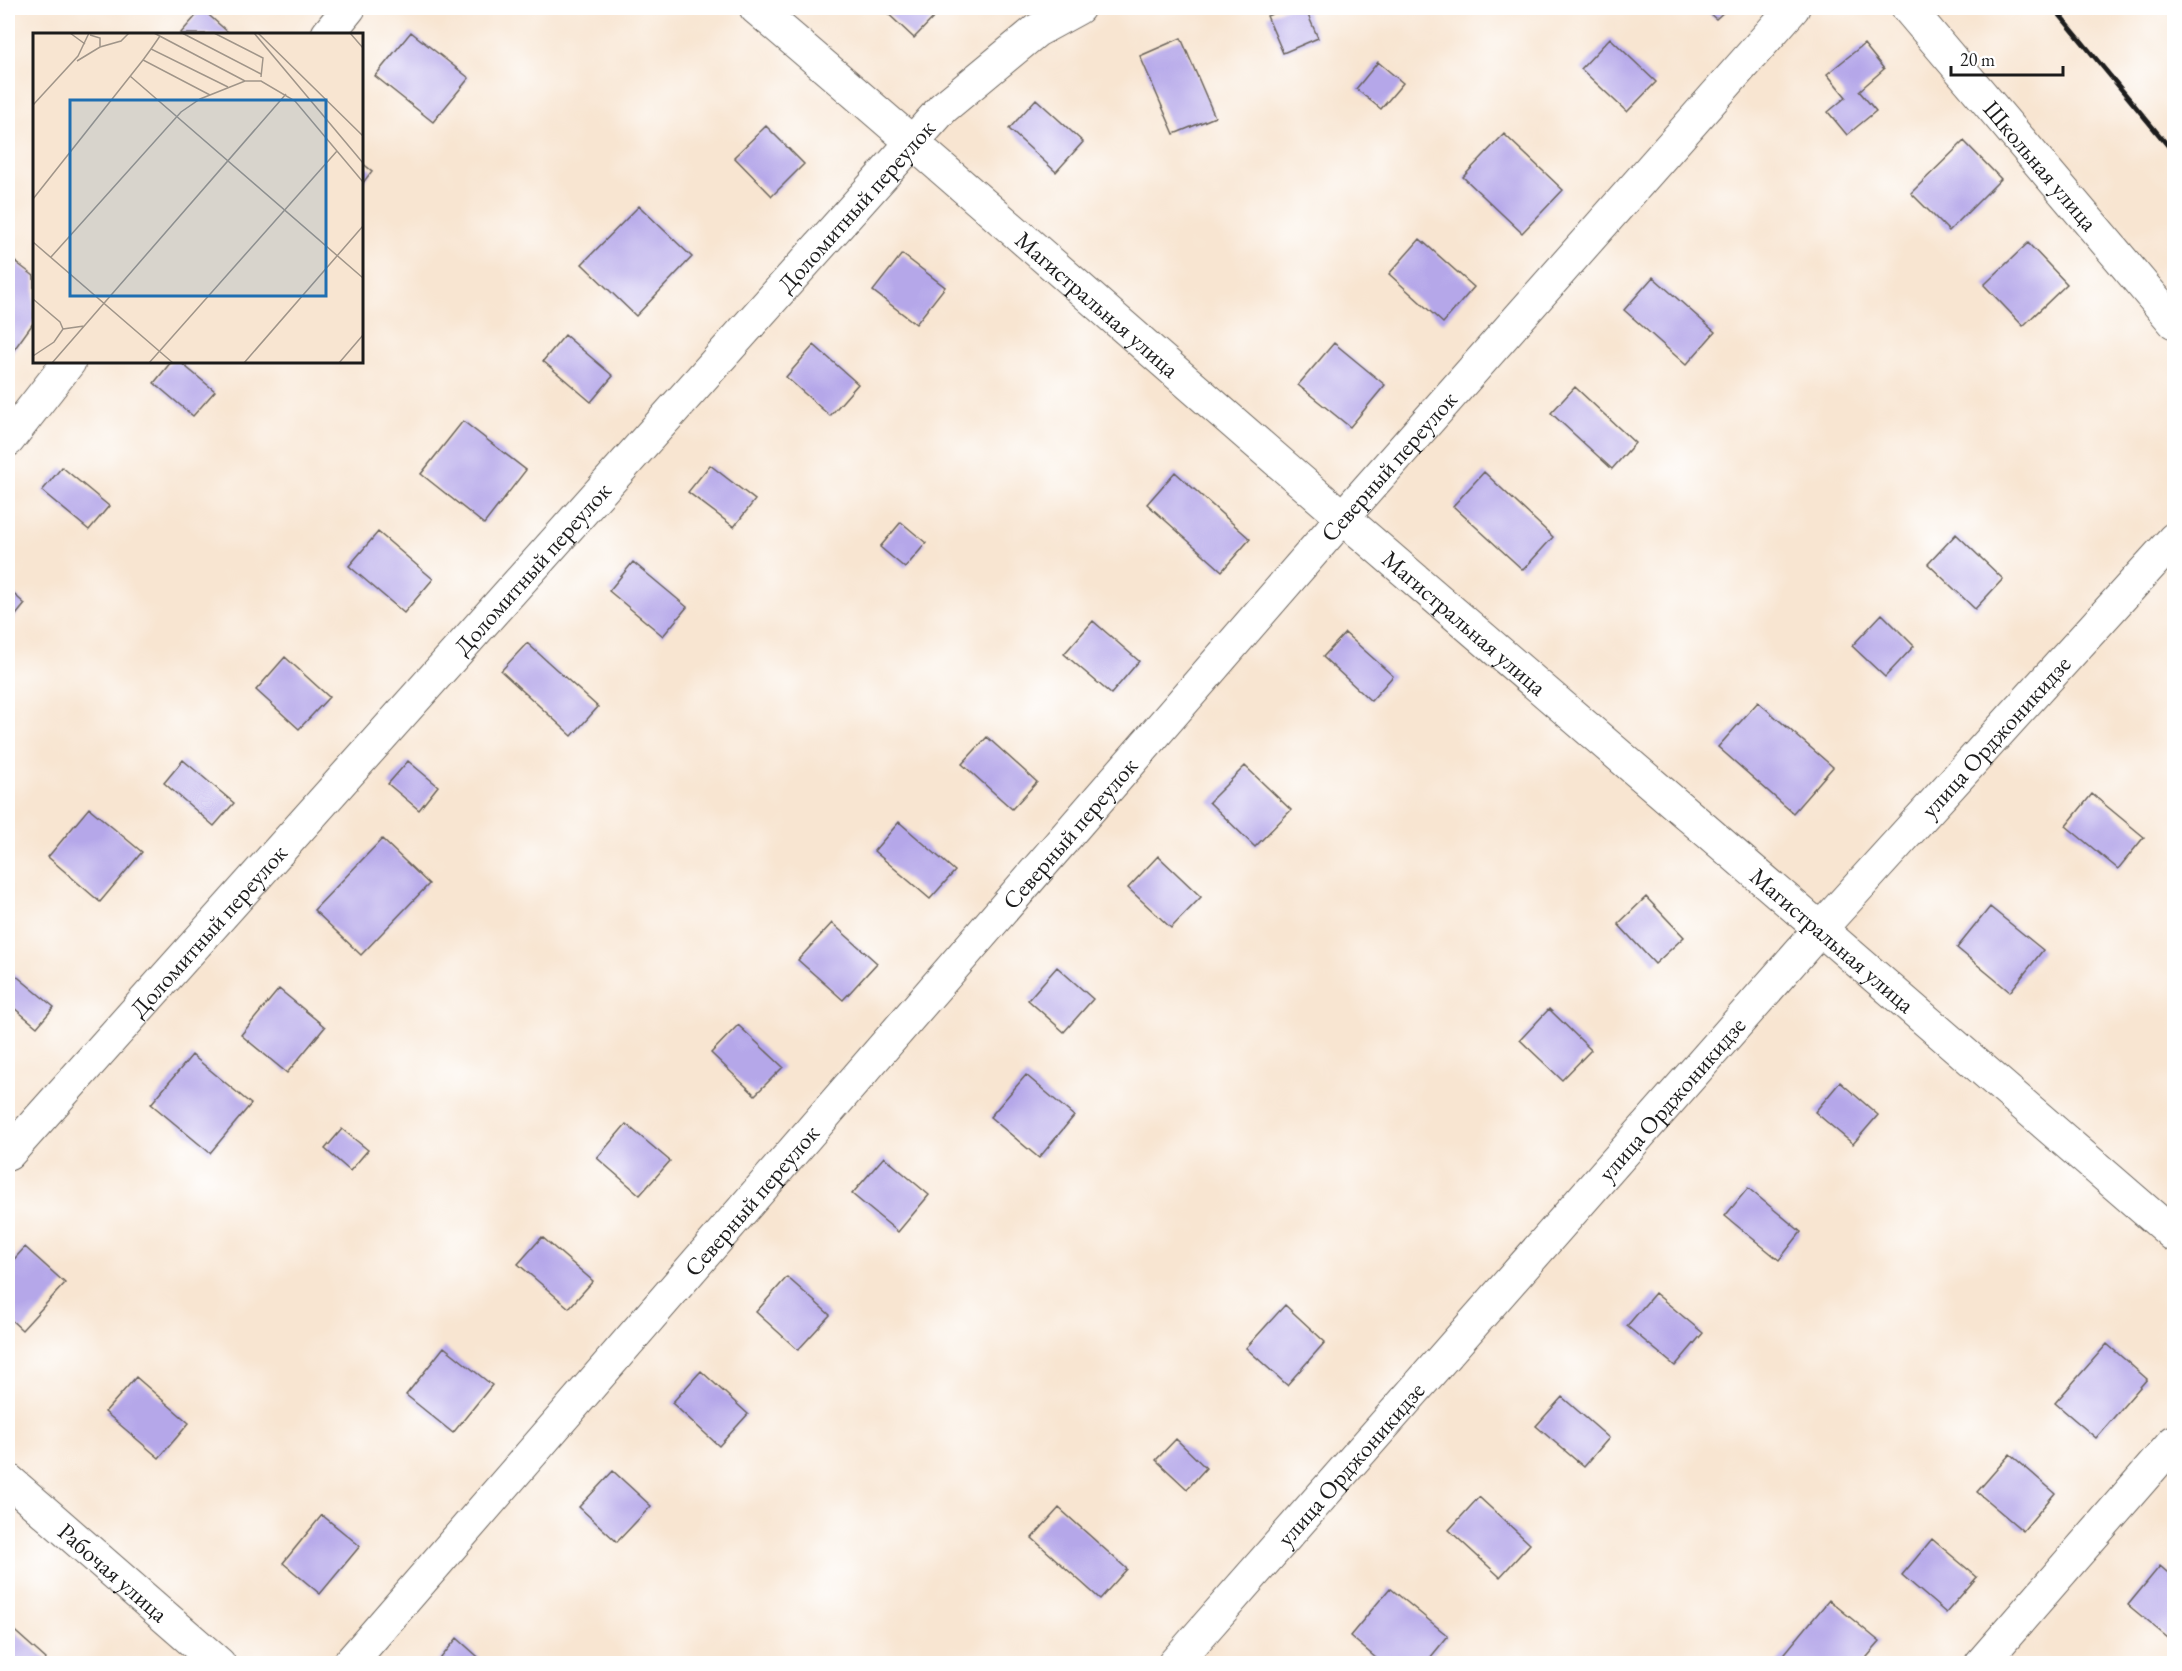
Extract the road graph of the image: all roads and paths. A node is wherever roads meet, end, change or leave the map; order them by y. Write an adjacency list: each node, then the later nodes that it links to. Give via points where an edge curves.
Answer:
1 (349, 8): 6 (street)
2 (756, 8): 7 (street, Магистральная улица)
3 (1078, 8): 7 (street, Доломитный переулок, via 1028,38 943,108)
4 (1793, 8): 11 (street, Северный переулок)
5 (1908, 8): 8 (street, Школьная улица)
6 (329, 33)
7 (913, 141): 11 (street, Магистральная улица); 14 (street, Доломитный переулок)
8 (2175, 322)
9 (68, 363): 10 (street)
10 (8, 440)
11 (1343, 518): 13 (street, Магистральная улица); 19 (street, Северный переулок)
12 (2175, 539): 13 (street, улица Орджоникидзе)
13 (1821, 928): 15 (street, Магистральная улица); 20 (street, улица Орджоникидзе)
14 (8, 1154)
15 (2175, 1235)
16 (2175, 1442): 21 (street)
17 (8, 1480): 18 (street, Рабочая улица)
18 (219, 1664)
19 (349, 1664)
20 (1174, 1664)
21 (1981, 1664)

